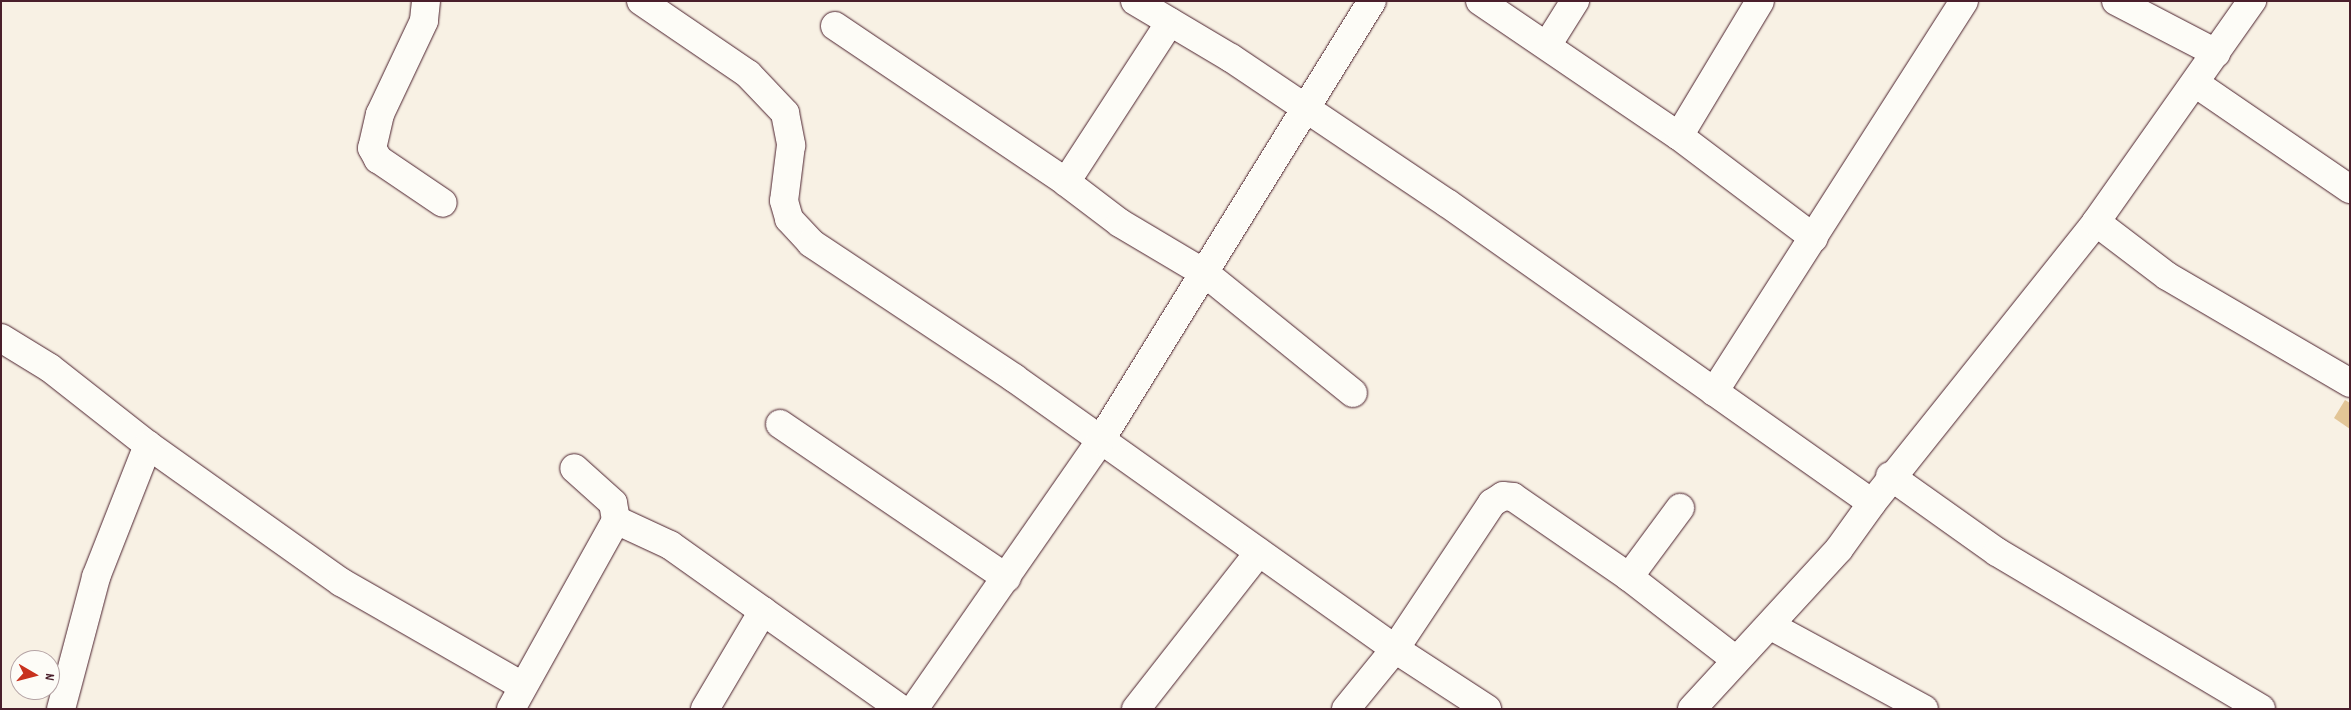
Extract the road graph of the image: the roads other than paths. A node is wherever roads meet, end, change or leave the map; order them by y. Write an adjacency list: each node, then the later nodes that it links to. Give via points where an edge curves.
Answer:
1 (426, 1): 20 (street, via 424,21 371,138 378,159)
2 (641, 1): 29 (street, via 748,74 785,112 791,145 784,201 790,219 811,243)
3 (1372, 1): 16 (street)
4 (1480, 1): 13 (street)
5 (1575, 1): 13 (street)
6 (1760, 1): 17 (street)
7 (1964, 1): 22 (street)
8 (2116, 1): 14 (street)
9 (2252, 1): 14 (street)
10 (1144, 4): 11 (street)
11 (1170, 22): 16 (street); 18 (street)
12 (835, 26): 18 (street)
13 (1548, 44): 17 (street)
14 (2216, 53): 15 (street)
15 (2195, 83): 19 (street); 21 (street)
16 (1306, 108): 23 (street); 26 (street)
17 (1679, 136): 22 (street)
18 (1066, 182): 23 (street, via 1120,223)
19 (2350, 189)
20 (444, 203)
21 (2096, 222): 25 (street, via 2167,276); 32 (street)
22 (1814, 238): 26 (street)
23 (1206, 274): 27 (street); 29 (street)
24 (1, 338): 30 (street, via 50,368)
25 (2350, 383)
26 (1714, 392): 33 (street)
27 (1354, 393)
28 (780, 424): 38 (street)
29 (1100, 441): 36 (street); 38 (street)
30 (148, 445): 43 (street, via 341,582); 44 (street, via 96,577)
31 (574, 468): 35 (street, via 613,503)
32 (1890, 476): 33 (street); 53 (street, via 1997,552)
33 (1872, 503): 40 (street, via 1840,548)
34 (1680, 508): 37 (street)
35 (616, 520): 39 (street, via 670,545); 43 (street, via 612,535)
36 (1259, 552): 41 (street); 48 (street)
37 (1629, 577): 41 (street, via 1513,497 1503,496 1492,503); 42 (street)
38 (1007, 578): 47 (street)
39 (763, 611): 45 (street); 46 (street)
40 (1771, 626): 42 (street); 52 (street)
41 (1395, 650): 49 (street); 50 (street)
42 (1736, 660): 51 (street)
43 (516, 697)
44 (61, 709)
45 (705, 709)
46 (901, 709)
47 (914, 709)
48 (1136, 709)
49 (1346, 709)
50 (1487, 709)
51 (1692, 709)
52 (1924, 709)
53 (2261, 709)

